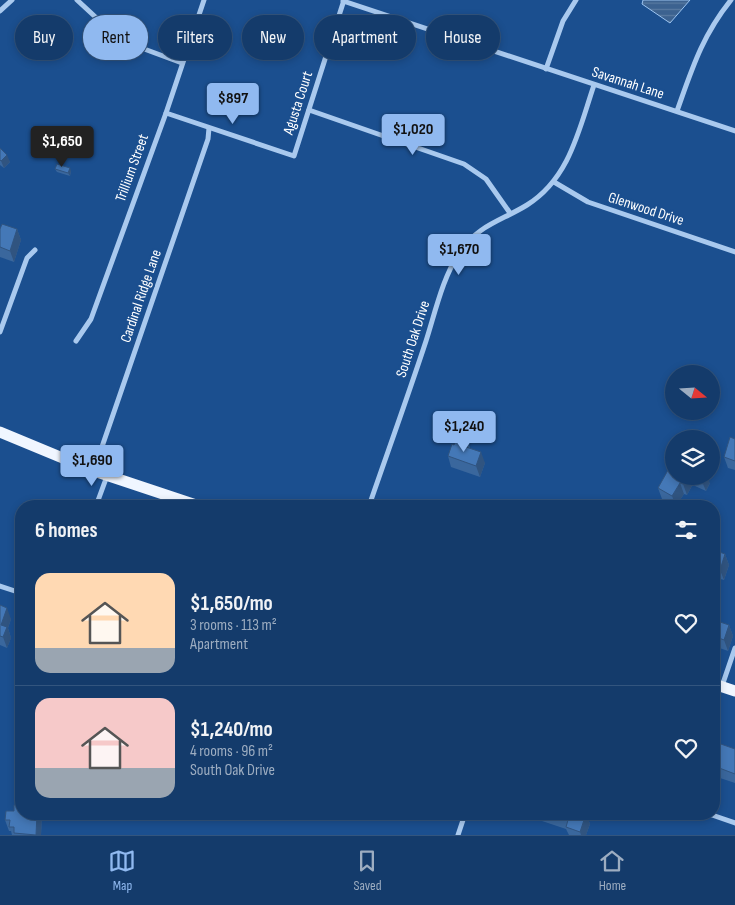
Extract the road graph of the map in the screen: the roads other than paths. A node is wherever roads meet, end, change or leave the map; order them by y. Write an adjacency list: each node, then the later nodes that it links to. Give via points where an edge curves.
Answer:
1 (12, 0): 7 (street)
2 (77, 0): 8 (street, via 116,36)
3 (204, 0): 8 (street, Trillium Street)
4 (576, 0): 9 (street, via 563,21)
5 (344, 1): 9 (street, Savannah Lane); 11 (street, Agusta Court)
6 (732, 2): 12 (street, via 718,16 701,46)
7 (0, 11)
8 (182, 63): 13 (street, Trillium Street)
9 (546, 69): 10 (street, Savannah Lane)
10 (594, 85): 12 (street, Savannah Lane); 16 (street, South Oak Drive, via 569,158)
11 (308, 110): 14 (street, Agusta Court, via 294,156); 17 (street, via 464,164 486,179)
12 (677, 111): 15 (street, Savannah Lane)
13 (166, 113): 14 (street); 21 (street, Trillium Street, via 91,319)
14 (210, 128): 23 (street, Cardinal Ridge Lane)
15 (735, 131)
16 (554, 182): 17 (street, South Oak Drive, via 528,204); 19 (street, Glenwood Drive, via 588,202)
17 (510, 213): 27 (street, South Oak Drive, via 471,236 458,254 446,279)
18 (35, 250): 20 (street, via 27,258)
19 (735, 252)
20 (0, 332)
21 (76, 341)
22 (0, 432): 23 (main road)
23 (94, 471): 24 (main road)
24 (107, 475): 25 (street); 26 (main road)
25 (98, 500)
26 (181, 500)
27 (371, 500)
28 (0, 586): 29 (street)
29 (15, 591)
30 (735, 648): 31 (street)
31 (720, 681)
32 (720, 686): 33 (main road)
33 (735, 691)
34 (720, 818): 36 (street)
35 (462, 820): 37 (street)
36 (735, 823)
37 (458, 835)

